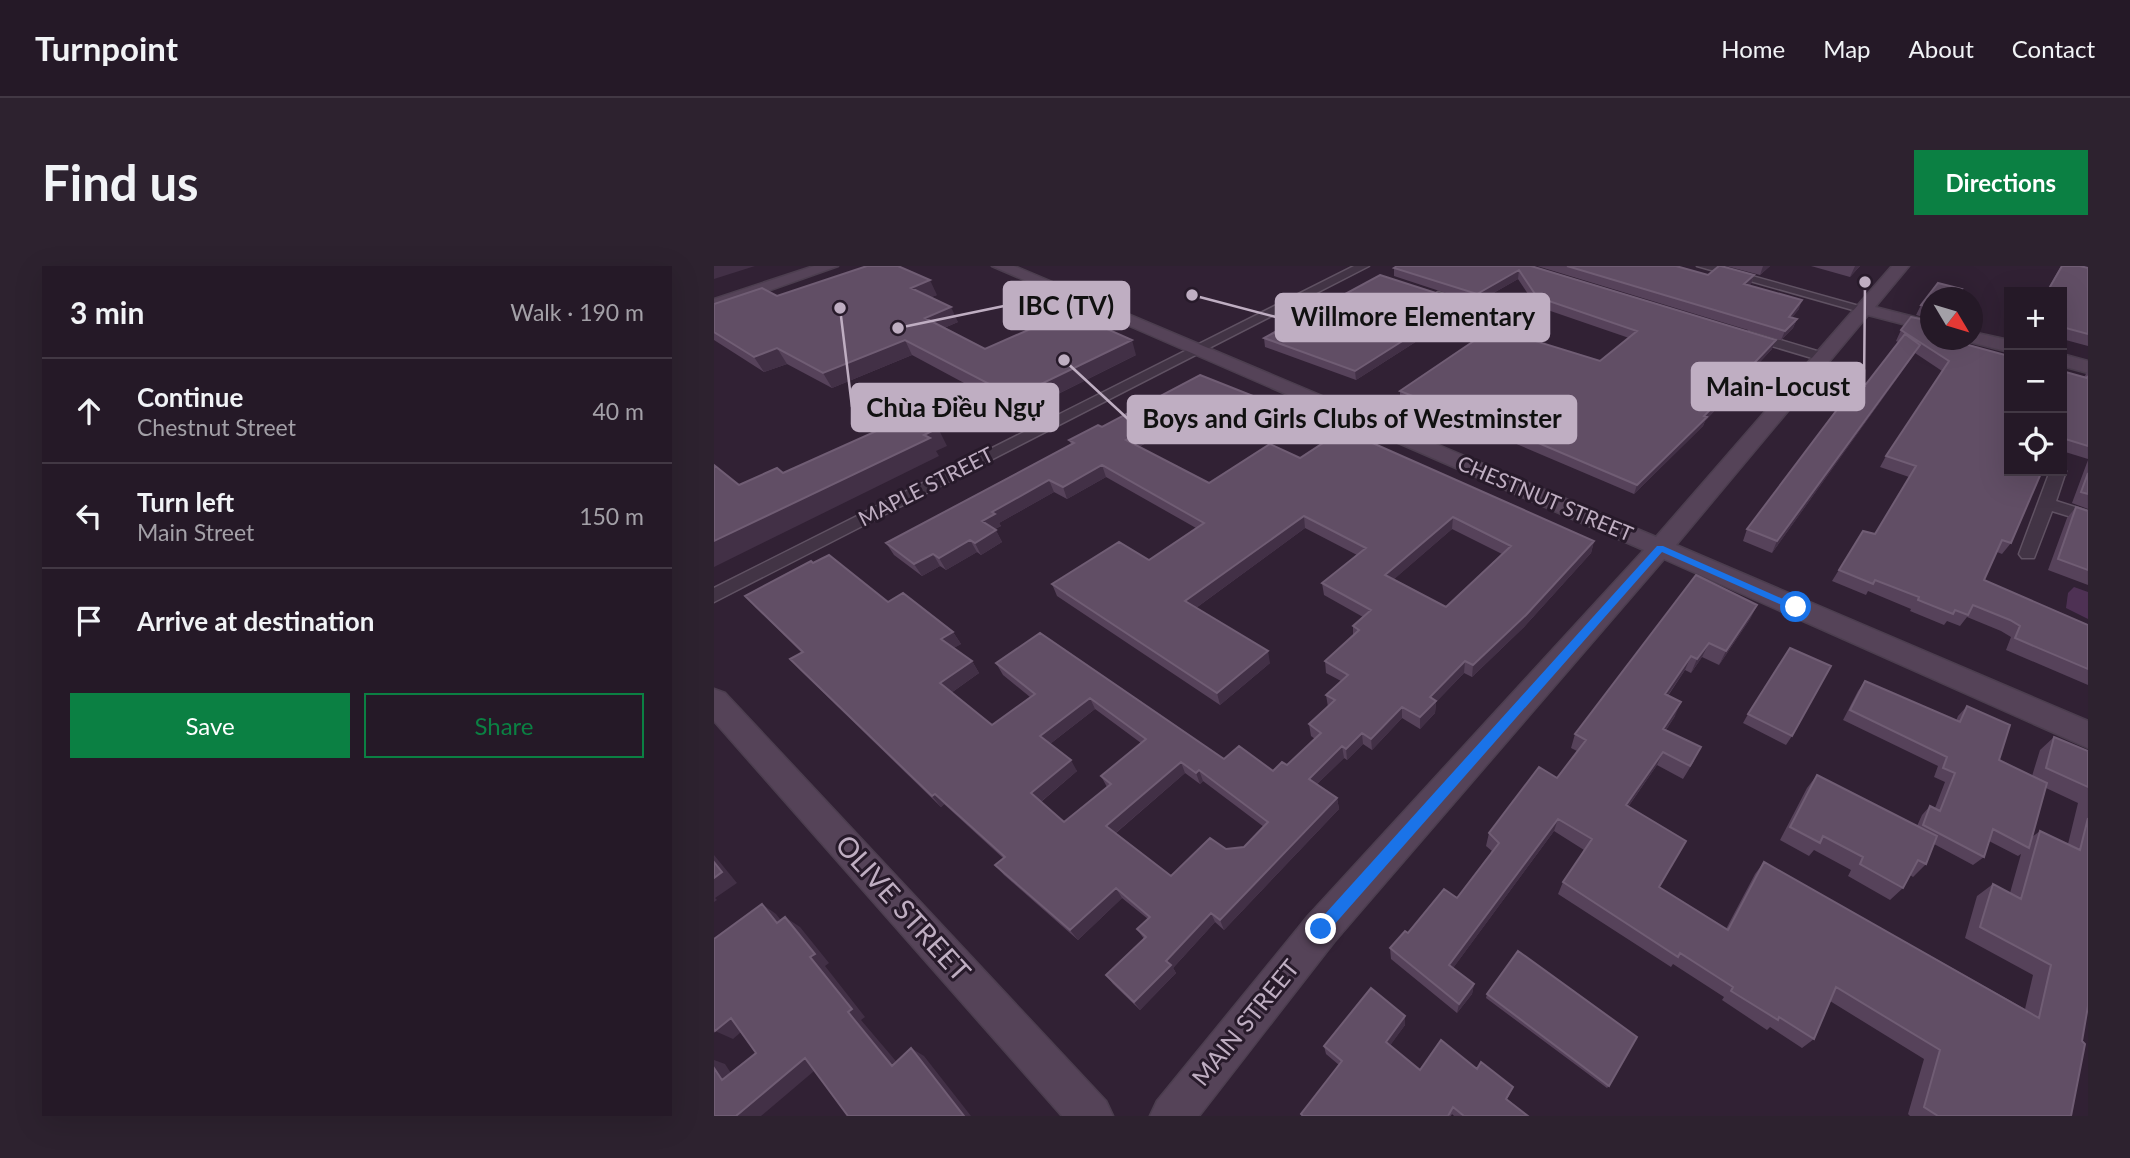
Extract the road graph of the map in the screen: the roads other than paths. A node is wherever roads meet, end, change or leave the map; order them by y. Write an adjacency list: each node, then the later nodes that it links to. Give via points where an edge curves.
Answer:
1 (830, 266): 7 (street)
2 (1000, 266): 14 (street, CHESTNUT STREET)
3 (1703, 266): 8 (street)
4 (1901, 266): 8 (street, MAIN STREET)
5 (1365, 268): 14 (street, MAPLE STREET)
6 (1420, 290): 10 (street)
7 (714, 304)
8 (1864, 309): 9 (street); 15 (street, MAIN STREET)
9 (1920, 323)
10 (1537, 328)
11 (1737, 331): 15 (street)
12 (1983, 340): 13 (street)
13 (2004, 345)
14 (1195, 351): 21 (street, CHESTNUT STREET); 23 (street, MAPLE STREET)
15 (1822, 357): 21 (street, MAIN STREET)
16 (2067, 361): 17 (street)
17 (2088, 367)
18 (2056, 476): 19 (street)
19 (2048, 504): 20 (street); 22 (street)
20 (2088, 517)
21 (1660, 548): 25 (street, CHESTNUT STREET); 27 (street, MAIN STREET, via 1321,929)
22 (2028, 554)
23 (714, 596)
24 (714, 701): 26 (street, OLIVE STREET)
25 (2088, 735)
26 (1091, 1116)
27 (1172, 1116)

